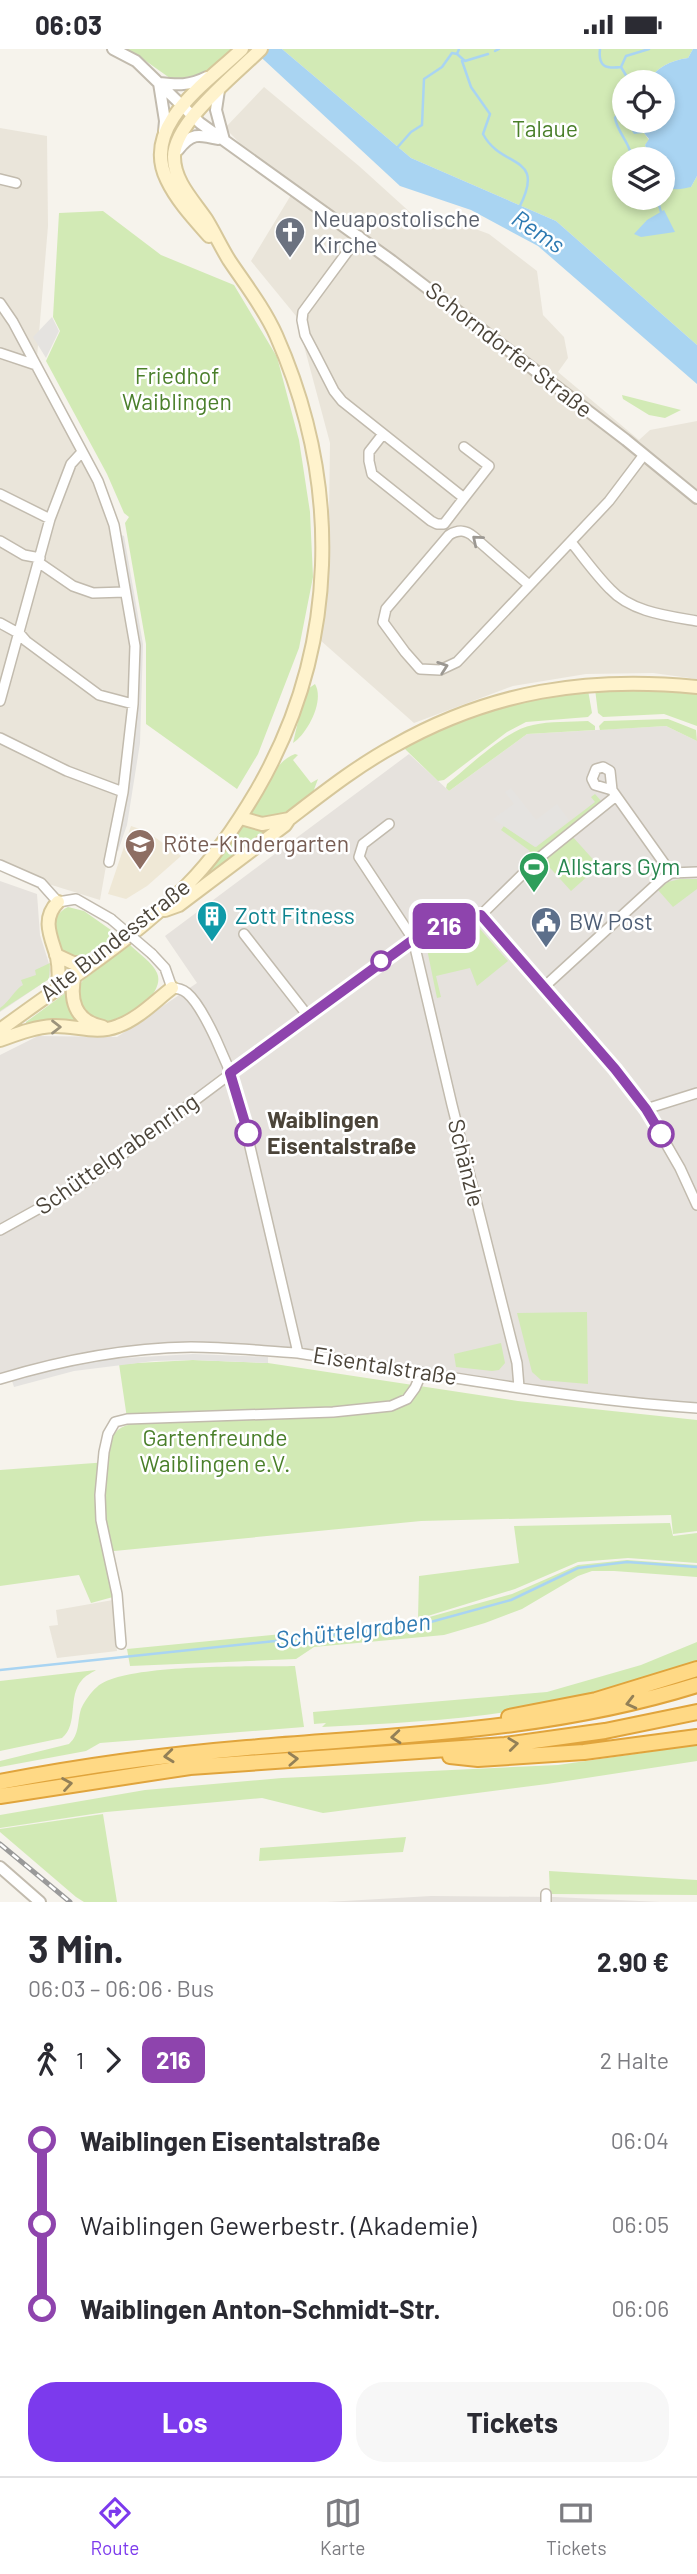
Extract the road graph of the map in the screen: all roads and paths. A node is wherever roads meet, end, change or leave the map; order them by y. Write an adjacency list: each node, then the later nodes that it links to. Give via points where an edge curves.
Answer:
1 (113, 49): 5 (street, Schorndorfer Straße, via 136,61)
2 (242, 49): 4 (main road)
3 (261, 49): 4 (main road)
4 (228, 69): 5 (street, via 192,85); 6 (main road); 7 (main road)
5 (159, 83): 7 (street, Schorndorfer Straße); 9 (street)
6 (219, 90): 8 (main road); 10 (street, via 216,110)
7 (183, 105): 8 (street, Schorndorfer Straße); 9 (main road)
8 (193, 115): 10 (street, Schorndorfer Straße); 11 (main road, via 180,131)
9 (164, 134): 15 (main road, Alte Bundesstraße, via 161,160 167,180)
10 (224, 140): 11 (street, via 194,136); 14 (street, Schorndorfer Straße)
11 (174, 155): 15 (main road, Alte Bundesstraße, via 182,185)
12 (0, 179): 13 (street)
13 (16, 183)
14 (359, 236): 20 (street, via 303,312 302,320 334,391); 23 (street, Schorndorfer Straße)
15 (227, 256): 41 (main road, Alte Bundesstraße, via 258,303 287,363 310,435 322,515 322,577 306,672 282,744)
16 (0, 303): 17 (street)
17 (22, 340): 18 (street, via 15,356); 19 (street)
18 (5, 355): 19 (street)
19 (36, 365): 22 (street)
20 (383, 434): 25 (street); 25 (street, via 369,451 372,474 431,521 443,524)
21 (464, 447): 25 (street, via 488,466)
22 (82, 452): 27 (street, via 71,464); 32 (street, via 111,515)
23 (643, 456): 26 (street, Schorndorfer Straße); 29 (street)
24 (0, 494): 27 (street)
25 (464, 498)
26 (697, 498)
27 (50, 519): 30 (street)
28 (0, 541): 30 (street)
29 (571, 542): 31 (street); 33 (street, via 611,591 626,601)
30 (39, 560): 32 (street, via 73,586 93,593); 35 (street)
31 (529, 585): 31 (street, one-way to 31, via 468,532 458,531 449,535 386,609 383,622 420,669 440,670 465,655)
32 (125, 592): 38 (street, via 135,646)
33 (697, 621)
34 (0, 623): 35 (street)
35 (20, 634): 37 (street); 38 (street, via 99,695)
36 (697, 687): 42 (main road, via 648,682 592,684 545,690 479,708 395,745)
37 (1, 697)
38 (133, 704): 40 (street)
39 (0, 739): 40 (street)
40 (123, 792): 44 (street)
41 (241, 818): 42 (main road, via 262,824); 49 (main road, Alte Bundesstraße, via 205,865)
42 (289, 819): 49 (main road, via 179,905)
43 (389, 824): 52 (street, via 363,845 359,857)
44 (109, 862)
45 (0, 865): 48 (street, via 41,883)
46 (697, 872): 47 (street)
47 (671, 873): 50 (street, via 614,793); 57 (street)
48 (58, 902): 53 (main road, via 48,924); 58 (street, bridge, via 76,899 111,919 165,968)
49 (155, 914): 54 (main road, Alte Bundesstraße)
50 (481, 915): 52 (street, Schüttelgrabenring); 57 (street)
51 (244, 934): 59 (street)
52 (414, 939): 59 (street, Schüttelgrabenring); 71 (street, Schänzle, via 517,1363)
53 (56, 955): 54 (main road, via 73,963); 56 (main road)
54 (91, 963): 55 (main road, Alte Bundesstraße)
55 (75, 974): 56 (main road, Alte Bundesstraße); 60 (main road, via 71,990 75,1006 89,1022)
56 (58, 986): 61 (main road, Alte Bundesstraße)
57 (544, 987): 65 (street)
58 (172, 988): 60 (main road); 63 (street, Eisentalstraße, via 190,997)
59 (308, 1016): 63 (street, Schüttelgrabenring)
60 (113, 1028): 62 (main road, one-way to 60, via 45,1027)
61 (0, 1030)
62 (0, 1040)
63 (230, 1073): 67 (street, Schüttelgrabenring, via 74,1189); 68 (street, Eisentalstraße)
64 (697, 1093): 65 (street)
65 (646, 1109): 66 (street)
66 (697, 1205)
67 (0, 1230)
68 (298, 1353): 69 (street, Eisentalstraße); 70 (street, via 192,1347 118,1352 47,1365)
69 (422, 1372): 71 (street, Eisentalstraße); 73 (street, via 407,1399 391,1406 114,1422 104,1452 101,1507)
70 (0, 1380)
71 (519, 1387): 72 (street, Eisentalstraße)
72 (697, 1408)
73 (121, 1644)
74 (697, 1669): 77 (highway, via 596,1700)
75 (697, 1685): 77 (highway, one-way to 77, via 590,1713)
76 (697, 1712): 79 (highway, one-way to 76, via 584,1734)
77 (464, 1731): 80 (highway, one-way to 80, via 205,1752)
78 (697, 1737): 79 (highway, via 478,1759)
79 (421, 1752): 81 (highway, one-way to 79, via 190,1767)
80 (0, 1782)
81 (0, 1796)
82 (0, 1867): 83 (street)
83 (5, 1879): 84 (street)
84 (40, 1902)

